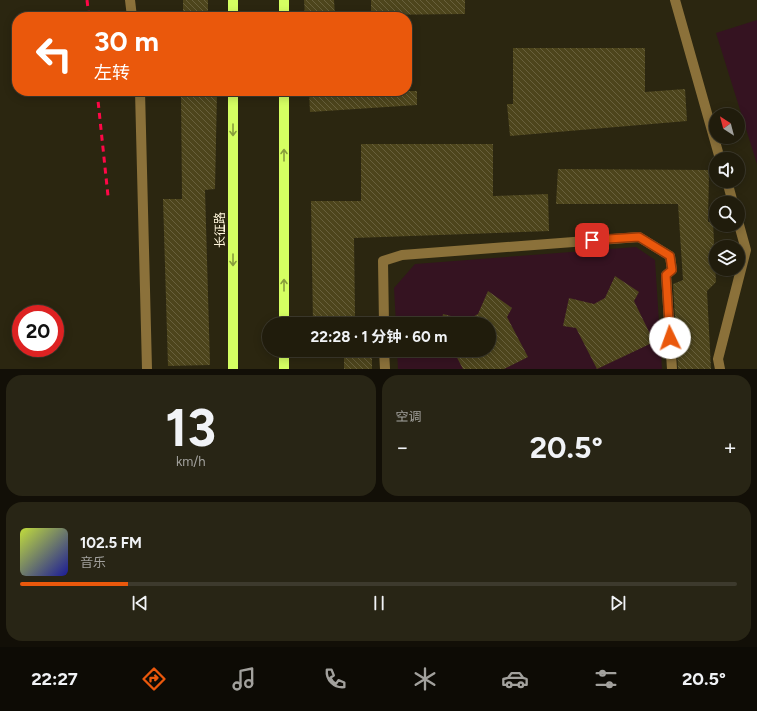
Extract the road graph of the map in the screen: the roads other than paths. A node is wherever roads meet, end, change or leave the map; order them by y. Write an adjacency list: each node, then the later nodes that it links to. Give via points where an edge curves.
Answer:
1 (130, 0): 5 (street)
2 (233, 0): 6 (main road)
3 (284, 0): 7 (main road)
4 (675, 0): 11 (street)
5 (131, 12)
6 (233, 12)
7 (284, 12)
8 (140, 96): 17 (street)
9 (233, 96): 18 (main road, 长征路, one-way to 18)
10 (284, 96): 13 (main road, one-way to 10)
11 (718, 152)
12 (741, 232): 22 (street, via 746,250 718,359)
13 (284, 317)
14 (384, 317): 21 (street, via 383,261 402,255 639,237 670,256 672,270 666,275)
15 (284, 357): 19 (main road)
16 (384, 357): 20 (street)
17 (147, 369)
18 (233, 369)
19 (284, 369)
20 (385, 369)
21 (672, 369)
22 (720, 369)

